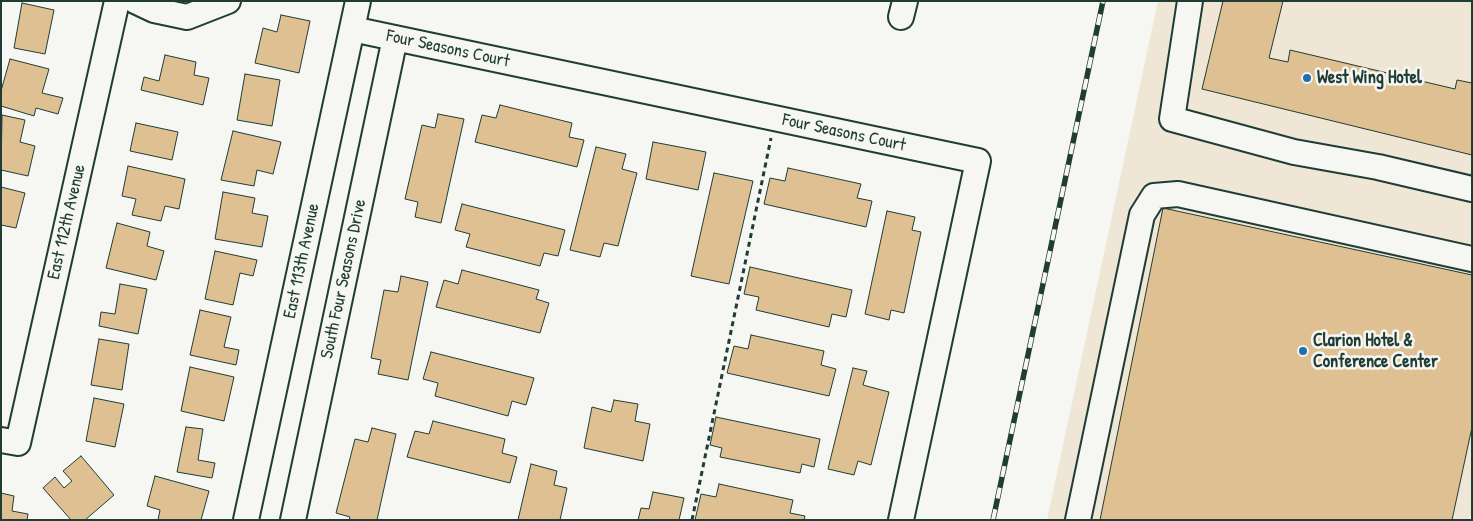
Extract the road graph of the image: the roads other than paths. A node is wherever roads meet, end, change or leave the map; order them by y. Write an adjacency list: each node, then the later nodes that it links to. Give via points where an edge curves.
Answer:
1 (117, 1): 10 (street, East 112th Avenue)
2 (134, 1): 3 (street, via 154,10 187,17)
3 (228, 1)
4 (358, 1): 6 (street, East 113th Avenue)
5 (1190, 1): 8 (street, via 1172,119 1294,152)
6 (352, 29): 7 (street, Four Seasons Court); 11 (street, East 113th Avenue)
7 (395, 38): 12 (street, South Four Seasons Drive); 13 (street, Four Seasons Court, via 978,161)
8 (1472, 189)
9 (1472, 258): 14 (street, via 1178,194 1154,196 1142,215)
10 (10, 441)
11 (246, 520)
12 (293, 520)
13 (901, 520)
14 (1078, 520)

